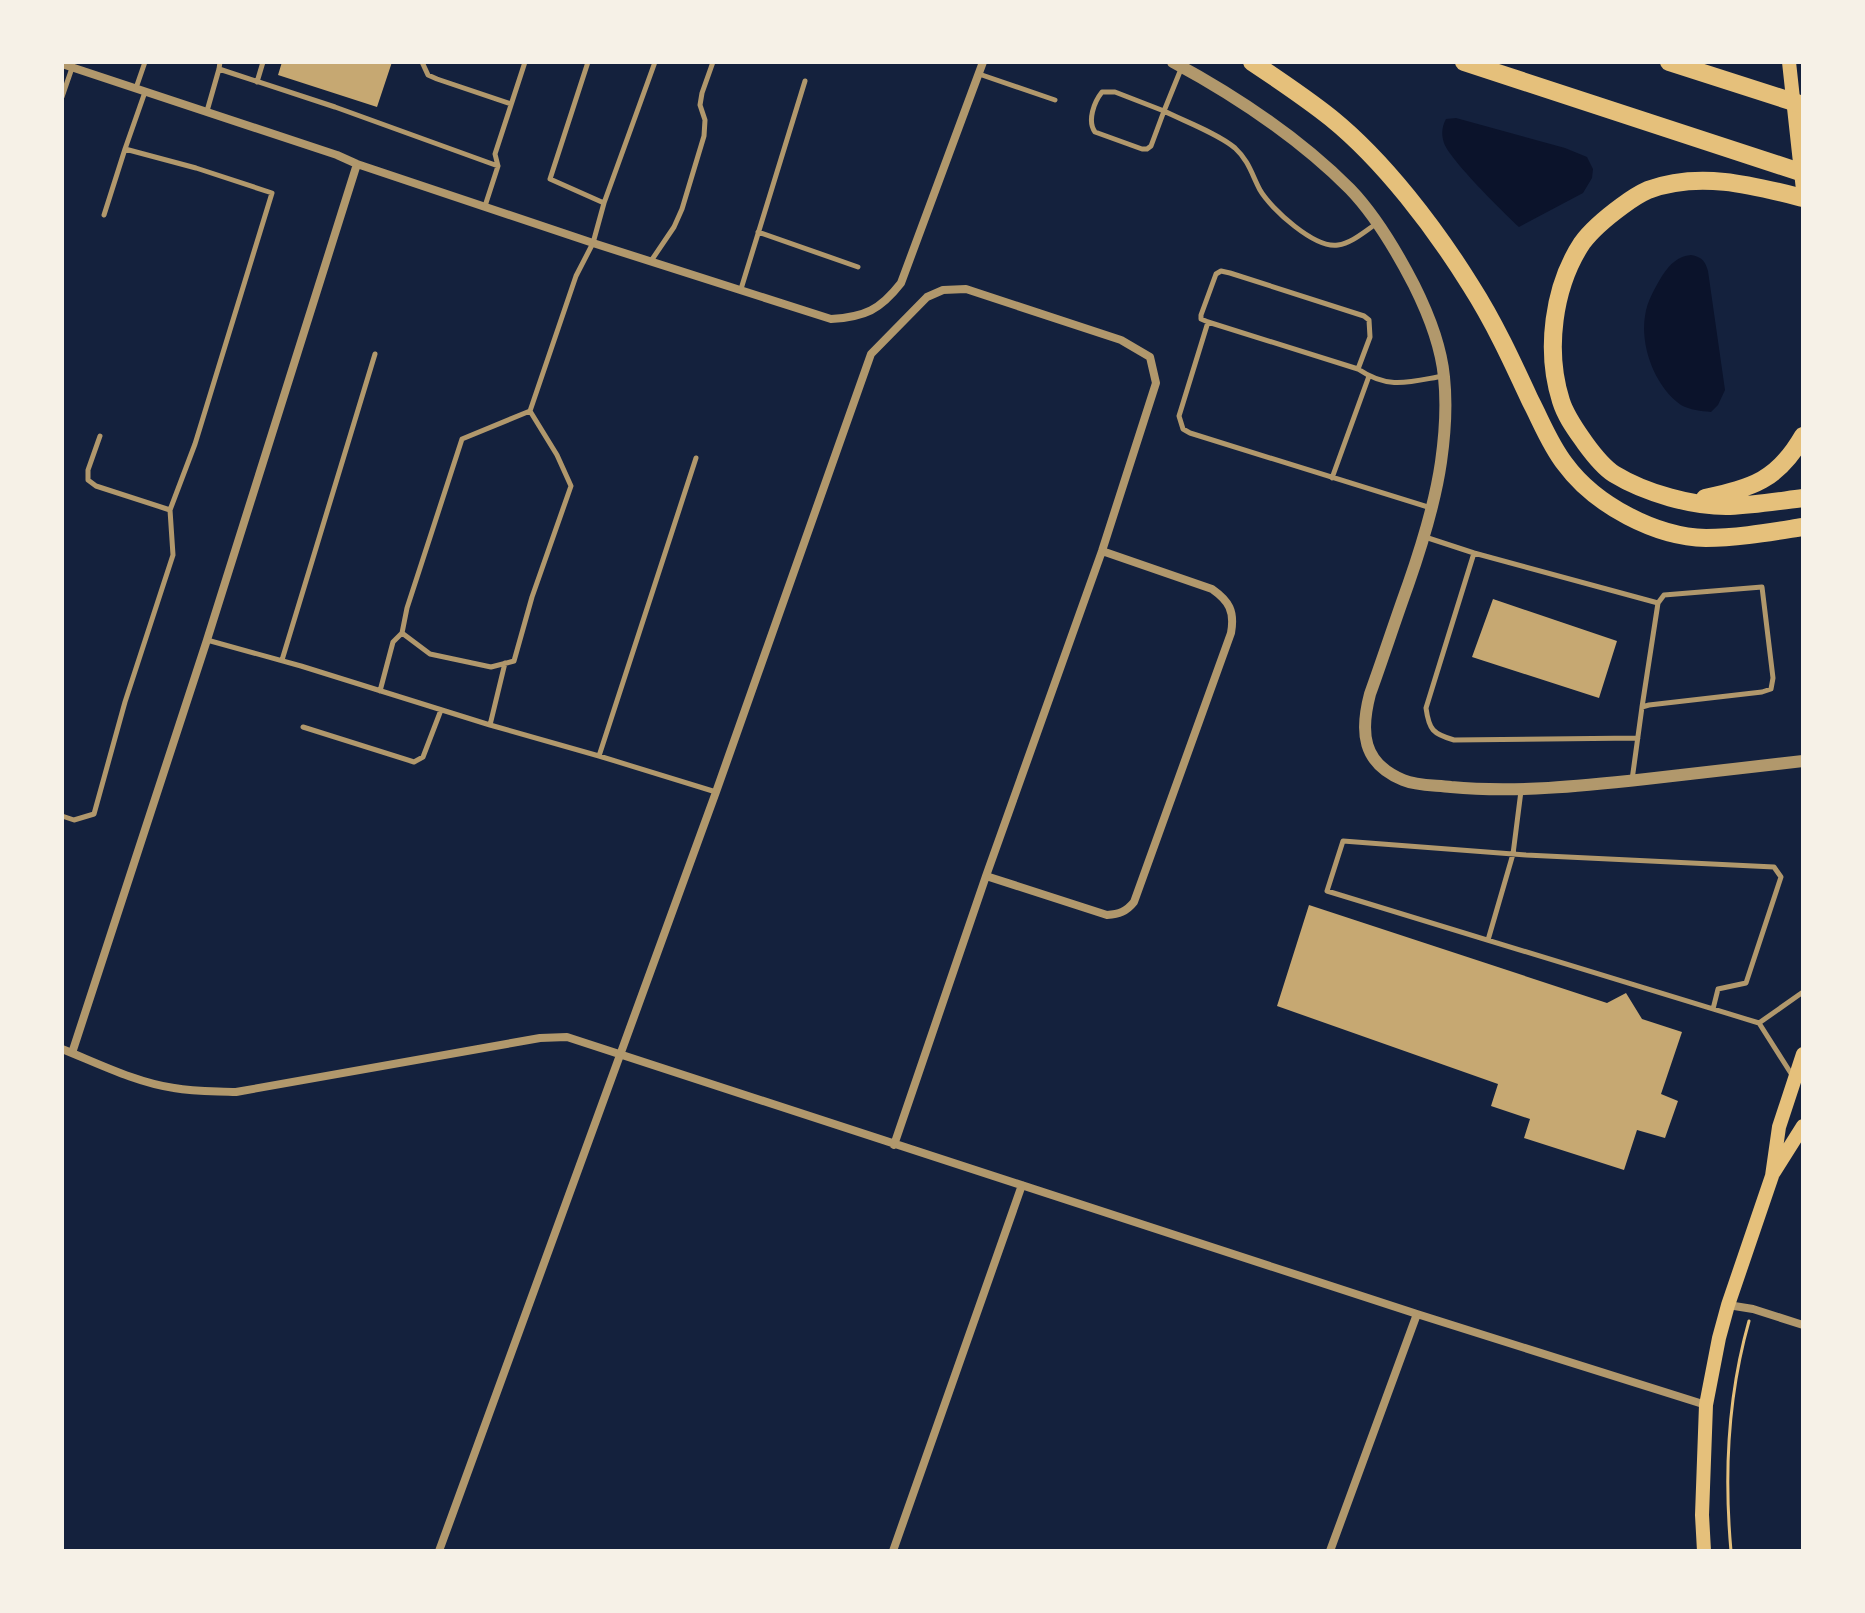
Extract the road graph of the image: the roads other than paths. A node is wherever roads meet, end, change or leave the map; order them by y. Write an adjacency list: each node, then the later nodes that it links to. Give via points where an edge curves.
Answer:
1 (145, 62): 20 (lane)
2 (263, 62): 19 (lane)
3 (422, 62): 23 (lane, via 428,75)
4 (525, 62): 23 (lane)
5 (588, 62): 33 (lane, via 550,179)
6 (655, 62): 33 (lane)
7 (713, 62): 39 (lane, via 700,105 704,136 682,209)
8 (983, 62): 17 (street)
9 (1252, 62): 56 (highway, via 1333,120 1423,217 1472,287 1566,466 1586,486 1631,518 1682,536 1735,537)
10 (1464, 62): 30 (highway)
11 (1669, 62): 24 (highway)
12 (1789, 62): 31 (main road)
13 (62, 64): 16 (street)
14 (1177, 64): 25 (lane); 36 (street, via 1280,129 1351,191)
15 (220, 66): 19 (lane); 26 (lane)
16 (73, 67): 20 (street); 21 (lane)
17 (978, 74): 22 (lane); 41 (street, via 901,283 889,299 854,317 831,319)
18 (805, 81): 37 (lane)
19 (257, 82): 29 (lane)
20 (141, 90): 26 (street); 27 (lane)
21 (62, 97)
22 (1055, 100)
23 (511, 104): 29 (lane, via 495,154)
24 (1803, 105)
25 (1164, 111): 25 (lane, via 1147,149 1095,132 1090,125 1102,92); 36 (lane, via 1234,147 1262,194 1317,242 1339,245)
26 (206, 112): 28 (street)
27 (125, 149): 35 (lane); 55 (lane, via 272,193)
28 (357, 164): 34 (street); 62 (street)
29 (498, 166): 34 (lane)
30 (1803, 173)
31 (1803, 190)
32 (1803, 198): 53 (highway, via 1708,180 1645,191 1599,223 1566,275 1553,362 1573,428 1613,473)
33 (604, 203): 38 (lane)
34 (485, 207): 38 (street)
35 (104, 215)
36 (1377, 223): 46 (street, via 1422,302)
37 (758, 232): 40 (lane); 41 (lane)
38 (593, 243): 39 (street); 47 (lane, via 576,276)
39 (651, 261): 41 (street)
40 (858, 267)
41 (741, 289)
42 (1208, 322): 44 (lane); 44 (lane, via 1201,315 1213,279 1221,271 1230,273 1364,316 1370,337); 51 (lane, via 1181,406 1183,429)
43 (375, 354): 63 (lane)
44 (1358, 369): 45 (lane)
45 (1369, 376): 46 (lane, via 1390,383); 51 (lane)
46 (1444, 376): 54 (street, via 1445,421)
47 (530, 411): 61 (lane, via 462,439); 64 (lane, via 571,486 514,661)
48 (100, 436): 55 (lane, via 88,480)
49 (1803, 436): 53 (highway, via 1773,475)
50 (696, 458): 71 (lane)
51 (1332, 478): 54 (lane)
52 (1803, 498): 53 (highway, via 1728,506)
53 (1691, 502)
54 (1432, 508): 57 (street)
55 (170, 510): 76 (lane, via 173,555 94,814 74,820)
56 (1803, 527)
57 (1424, 537): 59 (lane); 74 (street, via 1364,716 1367,747 1376,761 1405,781)
58 (1102, 551): 75 (street, via 1156,383 1150,357 1121,340 966,289 927,297 871,354); 78 (street); 78 (street, via 1212,589 1231,609 1231,633 1127,910 1107,915)
59 (1474, 553): 60 (lane); 70 (lane, via 1426,708 1437,735 1454,740)
60 (1658, 603): 66 (lane); 66 (lane, via 1664,595 1762,587 1773,678 1771,689 1762,692)
61 (402, 633): 64 (lane, via 430,654 491,667); 65 (lane, via 393,642)
62 (207, 640): 63 (lane); 84 (street)
63 (282, 660): 65 (lane)
64 (505, 663): 68 (lane)
65 (380, 691): 67 (lane)
66 (1642, 707): 70 (lane)
67 (441, 710): 68 (lane); 69 (lane, via 423,757 414,762)
68 (490, 725): 71 (lane)
69 (303, 727)
70 (1638, 738): 73 (lane)
71 (599, 756): 75 (lane)
72 (1803, 761): 73 (street)
73 (1632, 781): 74 (street)
74 (1522, 790): 77 (lane)
75 (716, 792): 86 (street)
76 (62, 816)
77 (1513, 854): 79 (lane); 79 (lane, via 1343,841 1327,891); 81 (lane, via 1774,867 1781,877 1746,983 1718,989)
78 (986, 876): 89 (street)
79 (1488, 940): 81 (lane)
80 (1803, 992): 82 (lane)
81 (1713, 1009): 82 (lane)
82 (1759, 1023): 87 (lane)
83 (62, 1049): 84 (street)
84 (72, 1053): 86 (street, via 171,1088 225,1092 540,1038 567,1037)
85 (1803, 1054): 87 (main road)
86 (619, 1055): 89 (street); 96 (street)
87 (1794, 1079): 90 (main road, via 1779,1127)
88 (1803, 1126): 90 (main road)
89 (894, 1145): 91 (street)
90 (1772, 1176): 92 (main road)
91 (1022, 1185): 93 (street); 97 (street)
92 (1728, 1305): 94 (street); 95 (main road)
93 (1417, 1314): 95 (street); 98 (street)
94 (1803, 1325)
95 (1706, 1405): 99 (main road)
96 (439, 1551)
97 (893, 1551)
98 (1330, 1551)
99 (1704, 1551)

